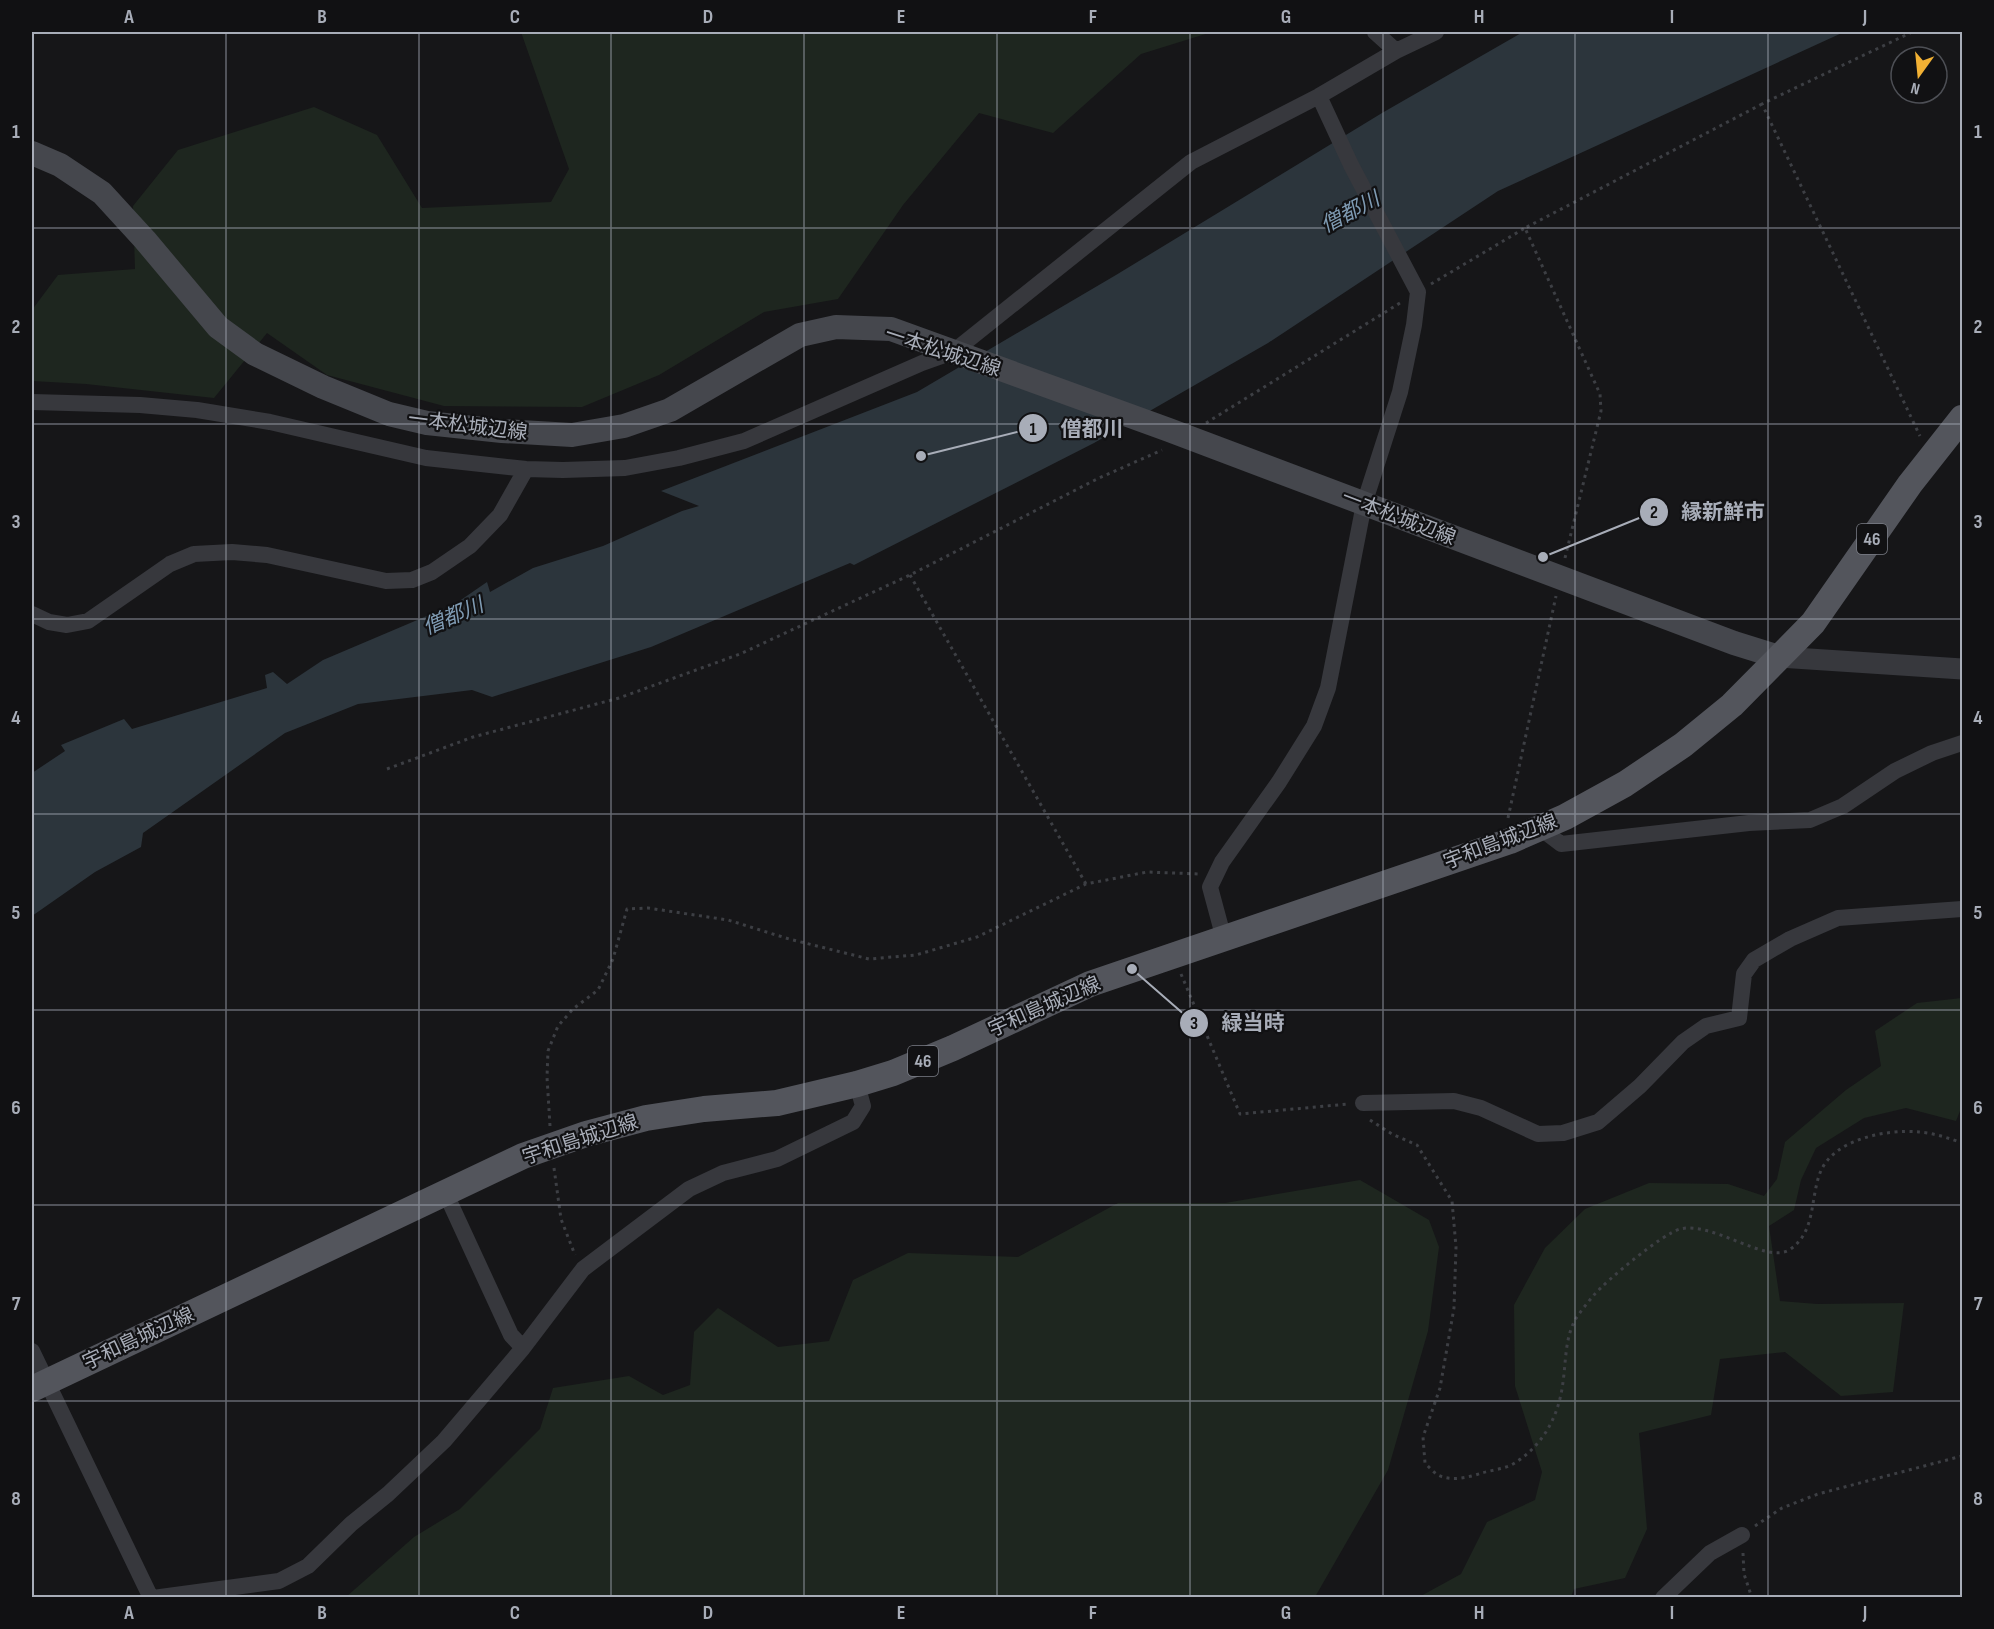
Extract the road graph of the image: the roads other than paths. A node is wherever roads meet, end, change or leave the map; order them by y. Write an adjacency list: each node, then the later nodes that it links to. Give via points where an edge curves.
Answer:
1 (1375, 32): 3 (street)
2 (1436, 32): 3 (street)
3 (1395, 51): 4 (street)
4 (1319, 96): 6 (street, via 1191,162); 10 (street, via 1416,289 1414,325 1400,392)
5 (32, 153): 6 (main road, 一本松城辺線, via 60,165 102,193 218,327 255,354 388,414 428,423 572,435 624,426 670,410 800,335 836,327 891,330)
6 (953, 352): 9 (street, via 734,444 625,468); 10 (main road, 一本松城辺線)
7 (32, 402): 9 (street, via 197,410 270,422 426,458)
8 (1962, 418): 12 (main road, 宇和島城辺線 / 46, via 1813,623)
9 (526, 469): 11 (street, via 500,515 470,546 432,572 412,580 386,581 267,555 194,554 171,564 88,621 67,625)
10 (1364, 504): 12 (main road, 一本松城辺線); 17 (street, via 1328,688 1314,726 1222,862 1210,887)
11 (32, 614)
12 (1779, 657): 13 (street); 15 (main road, 宇和島城辺線 / 46, via 1732,705 1683,745 1625,784)
13 (1962, 669)
14 (1962, 743): 15 (street, via 1895,771 1843,806 1810,820 1561,844)
15 (1540, 828): 17 (main road, 宇和島城辺線 / 46)
16 (1962, 909): 19 (street, via 1838,918 1754,960 1744,974 1739,1018 1706,1026 1683,1042 1598,1122 1563,1133 1538,1134 1481,1108 1454,1101)
17 (1224, 939): 18 (main road, 宇和島城辺線 / 46, via 1090,984 953,1048)
18 (857, 1084): 20 (main road, 宇和島城辺線 / 46, via 777,1103 646,1118 586,1134 523,1156); 21 (street, via 863,1106 853,1122 777,1159 723,1173 689,1189 583,1269)
19 (1364, 1103)
20 (446, 1194): 21 (street, via 511,1335); 23 (main road, 宇和島城辺線 / 46)
21 (523, 1348): 25 (street, via 444,1442 308,1566 279,1581)
22 (32, 1351): 23 (street)
23 (39, 1385): 25 (street)
24 (1742, 1535): 26 (street, via 1710,1553)
25 (152, 1598)
26 (1663, 1598)

